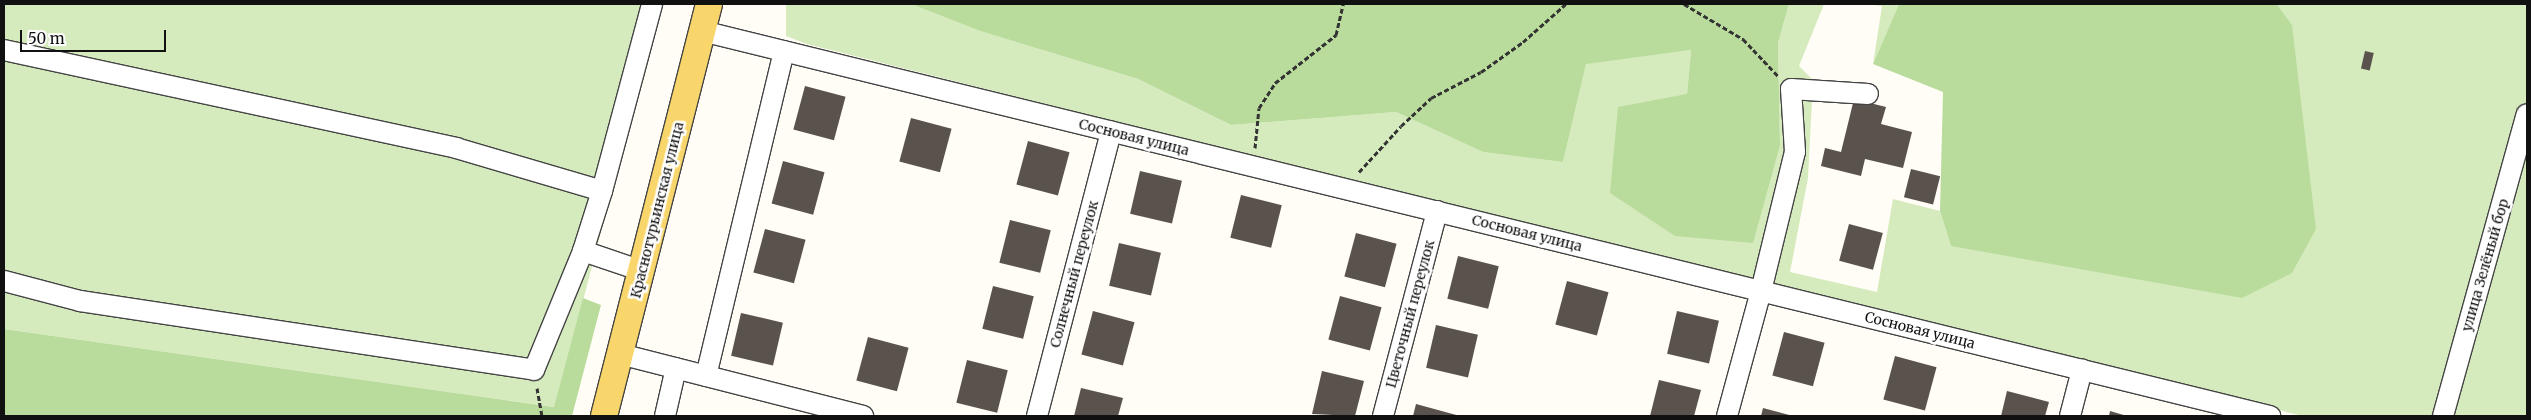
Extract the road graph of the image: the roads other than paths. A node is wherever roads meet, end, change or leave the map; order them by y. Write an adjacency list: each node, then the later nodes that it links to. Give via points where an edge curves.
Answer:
1 (652, 4): 9 (street)
2 (709, 4): 3 (main road, Краснотурьинская улица)
3 (702, 30): 5 (street, Сосновая улица); 12 (main road, Краснотурьинская улица)
4 (4, 50): 9 (street, via 456,148)
5 (784, 51): 8 (street, Сосновая улица); 18 (street)
6 (1868, 94): 14 (street, via 1791,90 1795,152)
7 (2526, 122): 27 (street, улица Зелёный бор)
8 (1111, 131): 10 (street, Сосновая улица); 22 (street, Солнечный переулок)
9 (602, 191): 11 (street)
10 (1438, 211): 14 (street, Сосновая улица); 23 (street, Цветочный переулок)
11 (583, 251): 12 (street); 13 (street, via 534,370 80,301)
12 (642, 271): 15 (main road, Краснотурьинская улица)
13 (4, 281)
14 (1761, 291): 17 (street, Сосновая улица); 24 (street)
15 (620, 354): 16 (street); 19 (main road, Краснотурьинская улица)
16 (676, 368): 18 (street); 20 (street)
17 (2082, 370): 25 (street); 26 (street, Сосновая улица)
18 (706, 376): 21 (street)
19 (604, 416)
20 (665, 416)
21 (863, 416)
22 (1037, 416)
23 (1383, 416)
24 (1727, 416)
25 (2070, 416)
26 (2270, 416)
27 (2443, 416)

